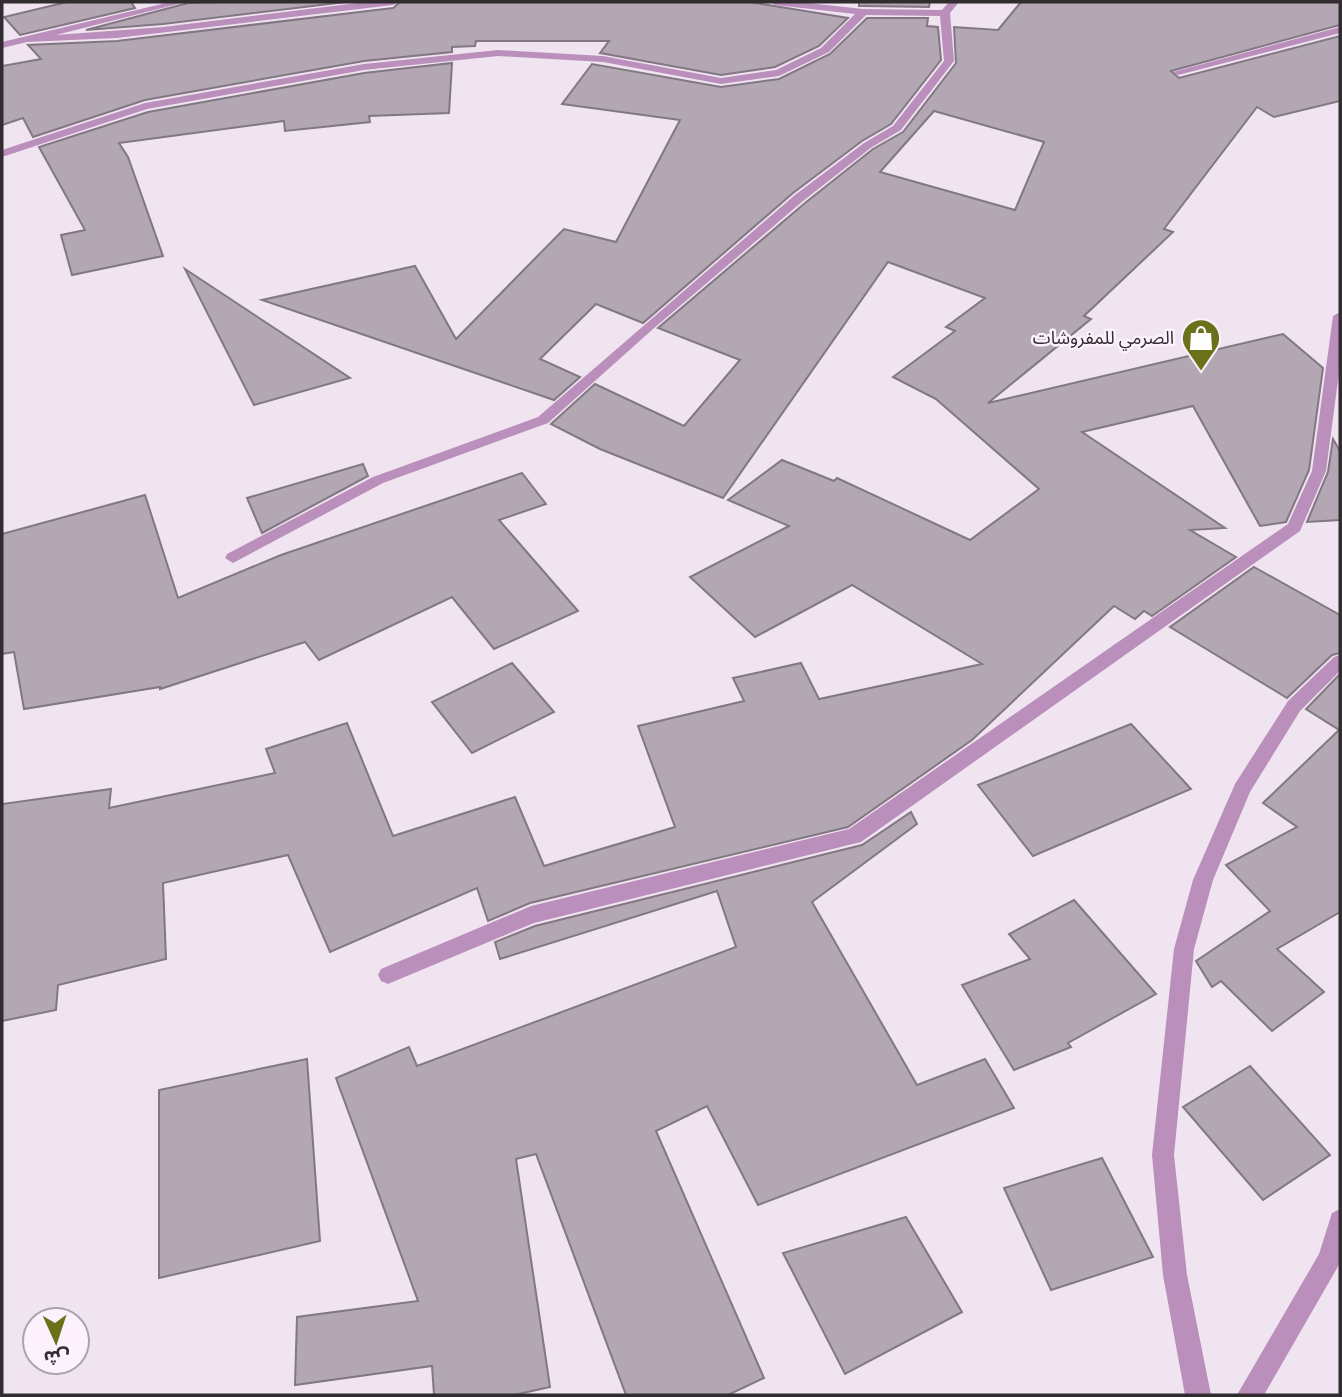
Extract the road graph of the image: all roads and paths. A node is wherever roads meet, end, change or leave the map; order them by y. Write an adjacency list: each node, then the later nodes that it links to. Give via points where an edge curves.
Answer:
1 (181, 2): 8 (street)
2 (393, 2): 8 (street, via 87,39)
3 (775, 2): 5 (street)
4 (954, 2): 6 (street)
5 (863, 12): 6 (street); 11 (street, via 825,50 779,73 722,81 603,59 498,53 391,64 145,106)
6 (945, 13): 13 (street, via 948,61 897,128 799,198 543,420 379,480)
7 (1340, 30): 10 (street)
8 (25, 39): 9 (street)
9 (2, 46)
10 (1178, 72)
11 (2, 154)
12 (1340, 316): 15 (street, via 1319,471 1294,527 854,836 531,915)
13 (233, 558)
14 (1340, 661): 17 (street, via 1294,706 1242,789 1203,880 1184,949 1163,1155 1175,1275)
15 (388, 975)
16 (1340, 1221): 18 (street, via 1330,1259)
17 (1198, 1395)
18 (1250, 1395)

